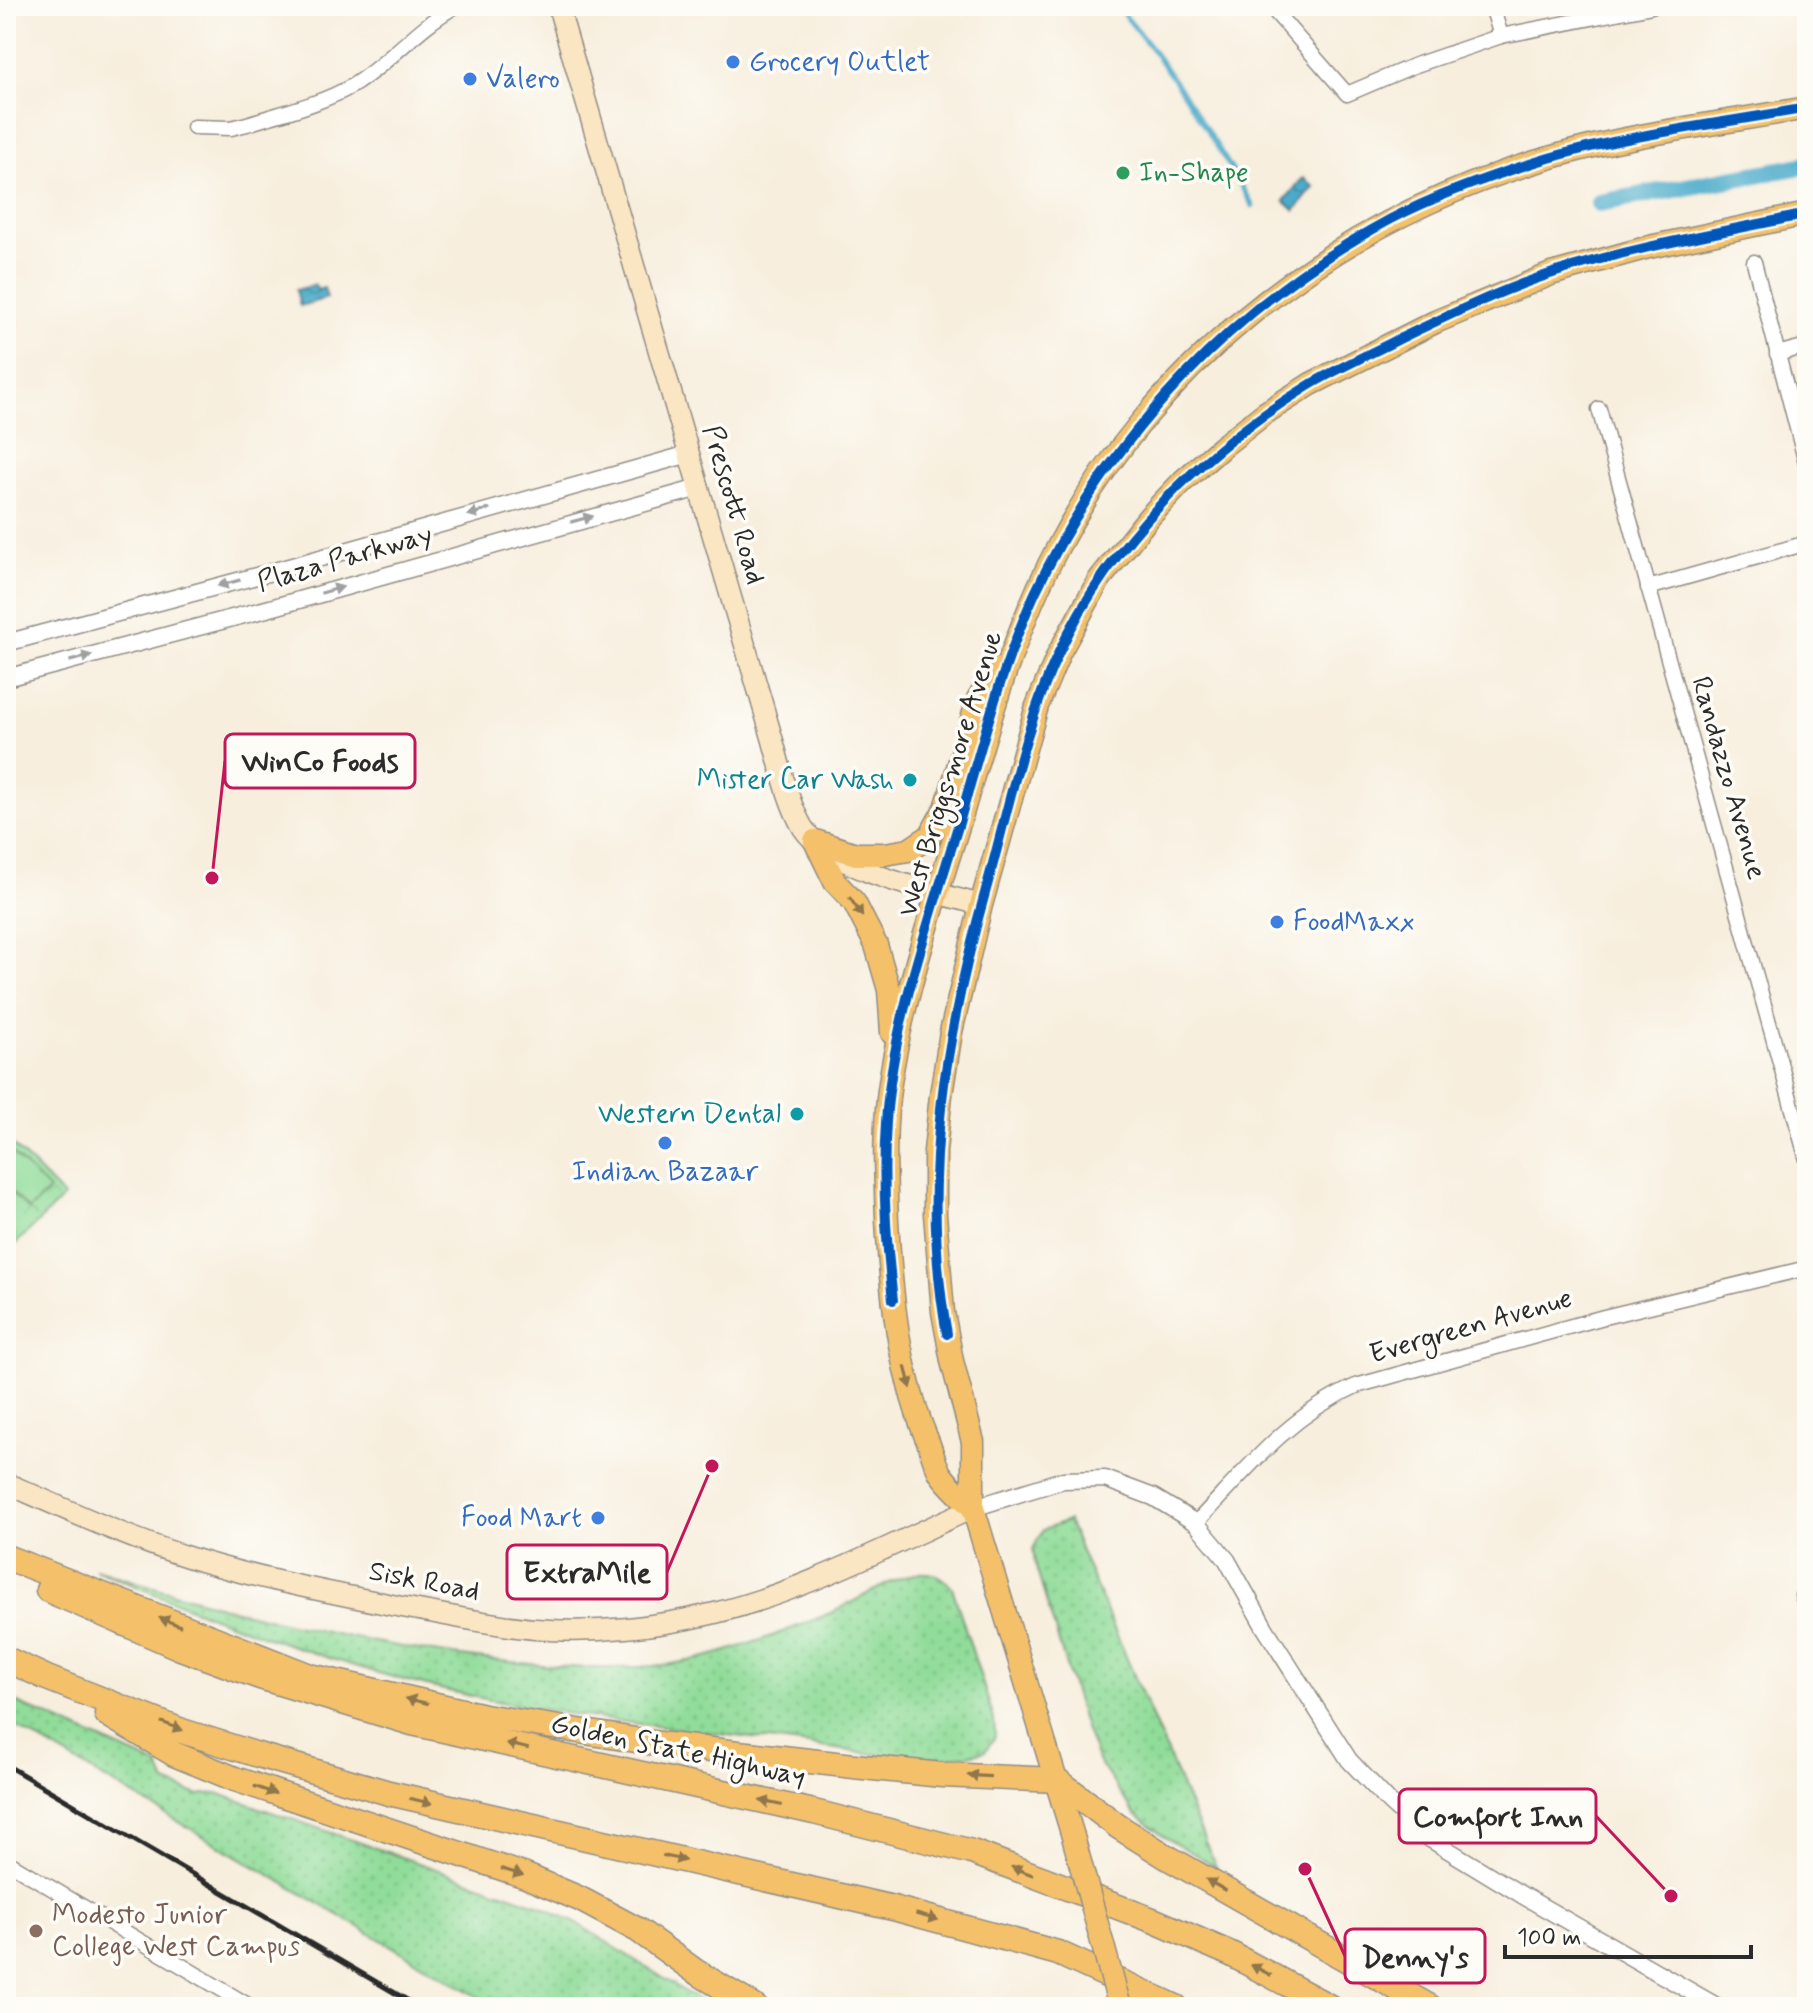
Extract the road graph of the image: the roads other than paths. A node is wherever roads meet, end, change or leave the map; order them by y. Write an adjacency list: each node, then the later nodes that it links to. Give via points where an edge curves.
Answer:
1 (456, 6): 8 (street, via 349,87 247,124)
2 (558, 6): 14 (main road, Prescott Road)
3 (1270, 6): 6 (street, via 1347,94)
4 (1492, 6): 6 (street)
5 (1652, 6): 6 (street)
6 (1501, 36)
7 (1807, 108): 19 (main road, West Briggsmore Avenue, via 1553,157 1395,217 1319,263 1221,339 1123,445 1060,543)
8 (194, 127)
9 (1807, 214): 24 (main road, West Briggsmore Avenue, via 1606,258 1504,291 1311,384 1223,446 1149,517 1099,580 1065,641 1037,706)
10 (1754, 262): 12 (street)
11 (1807, 346): 12 (street)
12 (1777, 354): 15 (street)
13 (1599, 409): 18 (street, Randazzo Avenue)
14 (689, 454): 16 (main road, Prescott Road); 20 (street, Plaza Parkway, one-way to 20)
15 (1807, 467)
16 (699, 488): 21 (street, Plaza Parkway, one-way to 16); 22 (main road, Prescott Road, via 795,810)
17 (1807, 543): 18 (street)
18 (1648, 588): 26 (street, Randazzo Avenue)
19 (1024, 619): 22 (main road, via 978,699 947,805 930,836 909,850 885,854 856,854); 23 (main road, West Briggsmore Avenue)
20 (6, 643)
21 (6, 678)
22 (815, 841): 23 (main road, Prescott Road, via 856,868); 25 (main road, one-way to 25, via 876,945 889,990)
23 (938, 893): 24 (main road, Prescott Road); 25 (main road, West Briggsmore Avenue)
24 (981, 905): 29 (main road, West Briggsmore Avenue, via 951,1032 935,1176 943,1312 973,1442)
25 (892, 1071): 29 (main road, West Briggsmore Avenue, one-way to 29, via 885,1172 890,1279 901,1350 919,1419 941,1474)
26 (1807, 1160)
27 (1807, 1268): 30 (street, Evergreen Avenue, via 1616,1313 1356,1386 1302,1416)
28 (6, 1483): 29 (main road, Sisk Road, via 128,1536 272,1580 476,1620 558,1630 684,1619 740,1606)
29 (973, 1508): 30 (street, via 1063,1480 1105,1479 1153,1497); 35 (main road, West Briggsmore Avenue)
30 (1196, 1523): 43 (street, via 1227,1560 1349,1760 1390,1803 1430,1839)
31 (6, 1557): 35 (highway, one-way to 31, via 863,1767 667,1745 484,1716 310,1676)
32 (6, 1571): 41 (highway, Golden State Highway, one-way to 32, via 1155,1921 972,1852 412,1723 178,1647)
33 (6, 1659): 34 (highway)
34 (47, 1678): 38 (highway, one-way to 38, via 174,1754 580,1899 638,1930); 40 (highway, one-way to 40, via 182,1731 389,1793 893,1908 1058,1953)
35 (1057, 1780): 39 (main road, West Briggsmore Avenue, bridge); 42 (highway, one-way to 35, via 1167,1857)
36 (6, 1861): 37 (street)
37 (251, 2007)
38 (755, 2007)
39 (1120, 2007)
40 (1176, 2007)
41 (1330, 2007)
42 (1430, 2007)
43 (1718, 2007)

